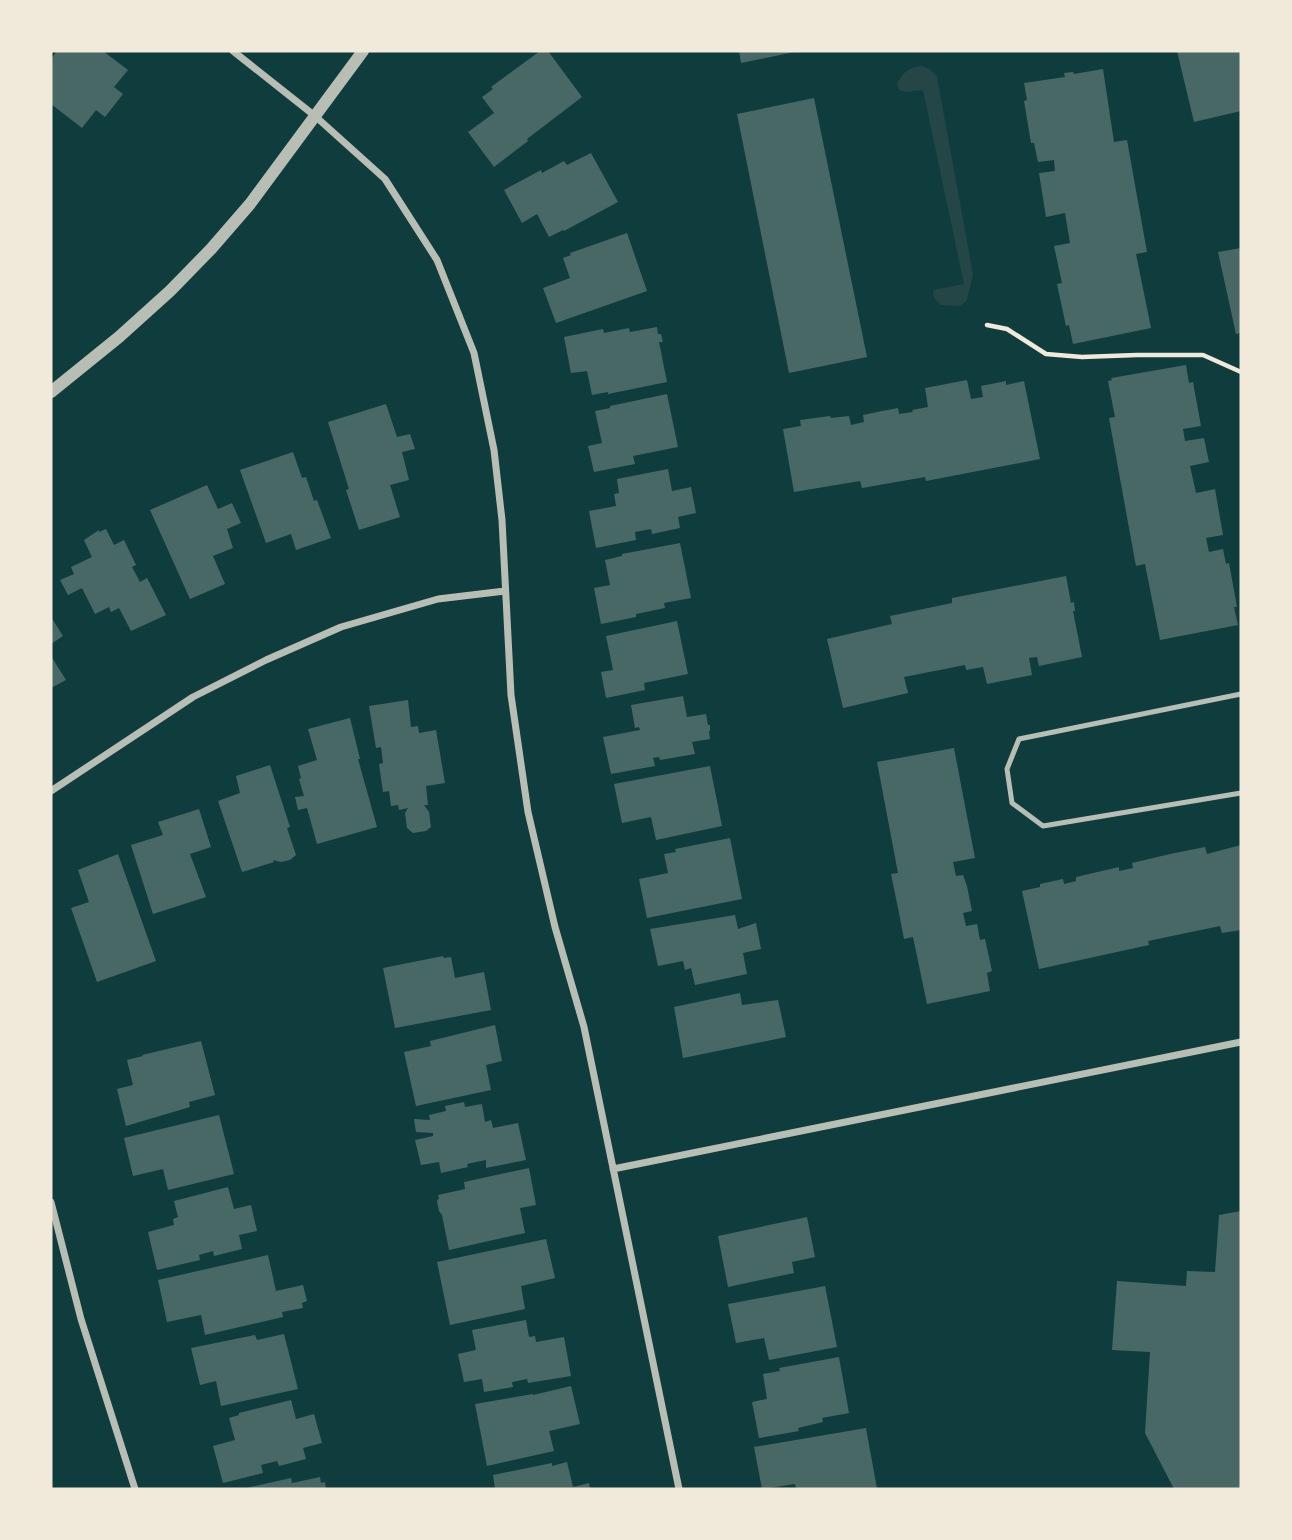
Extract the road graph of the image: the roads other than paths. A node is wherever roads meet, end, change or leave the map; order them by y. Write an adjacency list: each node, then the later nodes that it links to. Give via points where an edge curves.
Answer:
1 (233, 51): 3 (street)
2 (363, 51): 3 (street)
3 (315, 116): 4 (street, via 250,204 170,291); 5 (street, via 385,179 437,260 474,353 492,438)
4 (51, 392)
5 (505, 591): 7 (street, via 438,599 341,627 266,660 193,697); 10 (street, via 511,695 528,811 583,1027)
6 (1241, 695): 8 (lane, via 1019,739 1007,769 1012,803 1043,826)
7 (51, 791)
8 (1241, 793)
9 (1241, 1042): 10 (street)
10 (613, 1169): 13 (street)
11 (51, 1202): 12 (street, via 81,1319)
12 (135, 1489)
13 (680, 1489)

